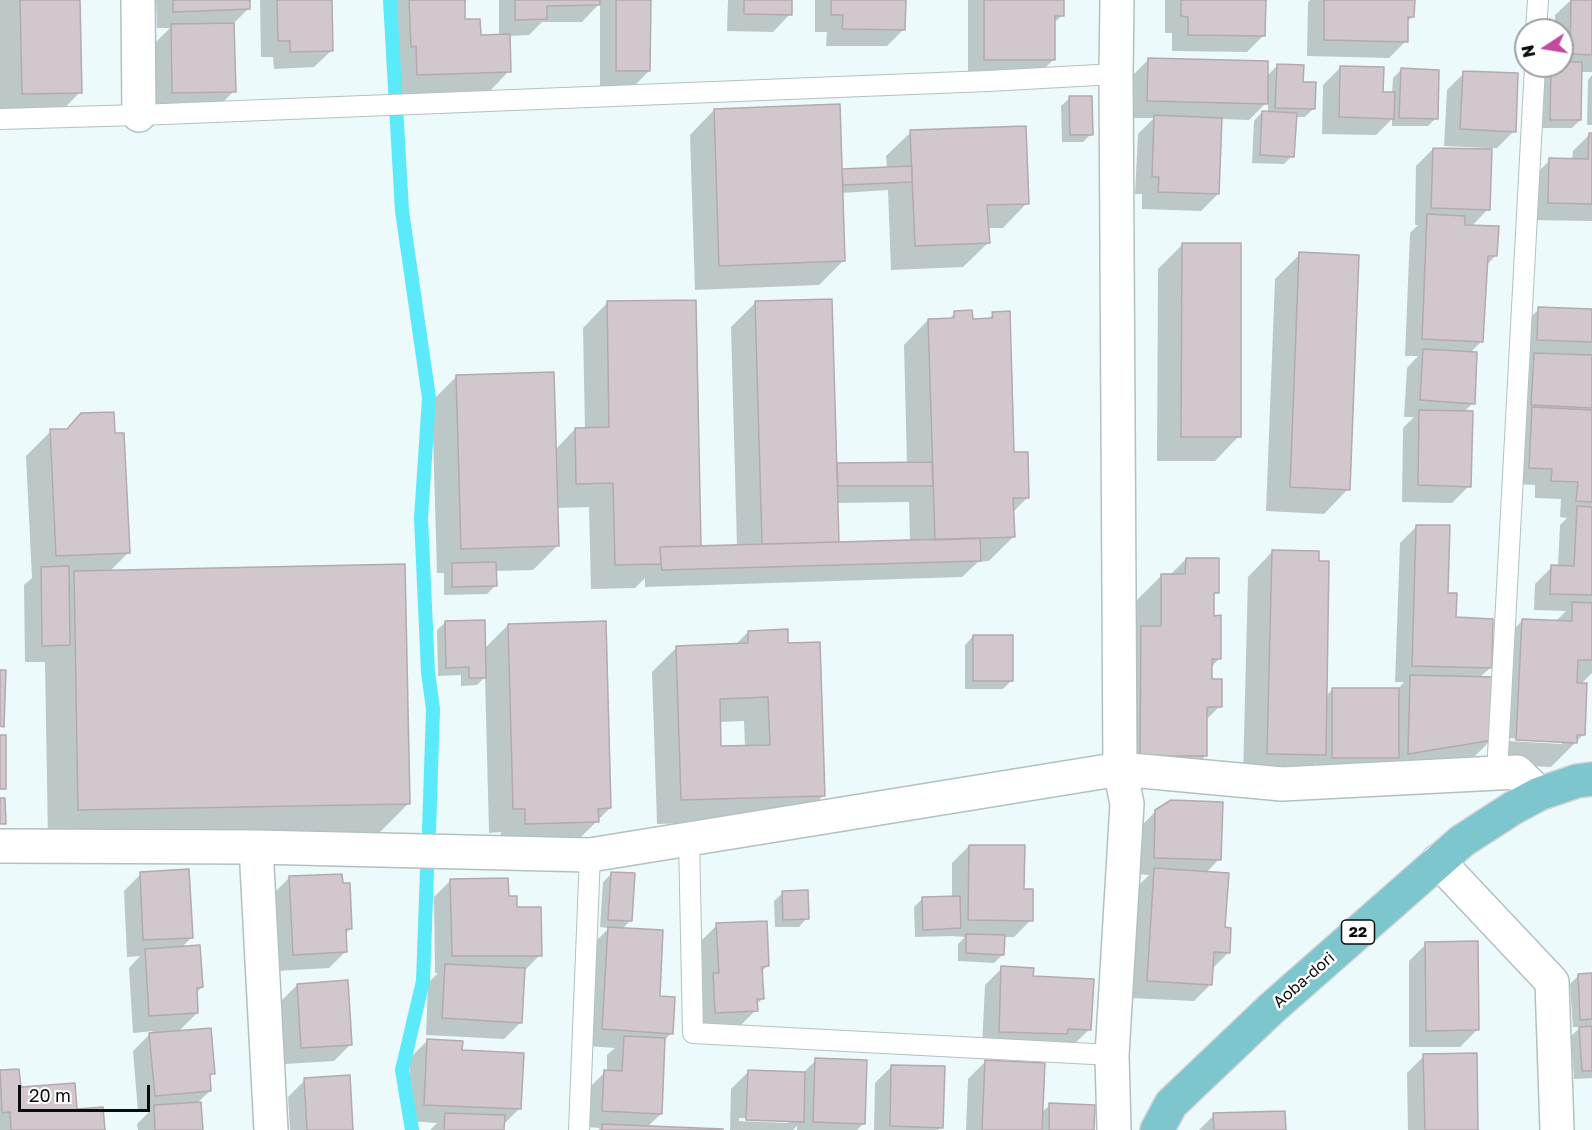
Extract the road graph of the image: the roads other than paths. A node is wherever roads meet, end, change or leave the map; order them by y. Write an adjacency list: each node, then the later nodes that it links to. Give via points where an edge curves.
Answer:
1 (138, 0): 7 (street)
2 (1117, 0): 5 (street)
3 (1538, 0): 4 (lane)
4 (1537, 18)
5 (1116, 74): 7 (lane); 9 (street)
6 (1534, 78): 10 (lane)
7 (139, 115): 8 (lane)
8 (0, 118)
9 (1120, 769): 10 (street, via 1282,784); 13 (street); 18 (street, via 1127,804)
10 (1497, 773): 12 (street, via 1516,772)
11 (1592, 779): 12 (main road, Aoba-dori / 22)
12 (1539, 794): 17 (main road, Aoba-dori / 22, via 1462,841)
13 (689, 839): 16 (street); 18 (lane, via 693,1033)
14 (0, 846): 15 (street)
15 (256, 847): 16 (street); 19 (street)
16 (590, 855): 20 (lane)
17 (1438, 861): 22 (main road, Aoba-dori / 22, via 1272,1008 1171,1104); 23 (street, via 1552,982)
18 (1112, 1054): 21 (street)
19 (271, 1130)
20 (579, 1130)
21 (1114, 1130)
22 (1157, 1130)
23 (1557, 1130)

